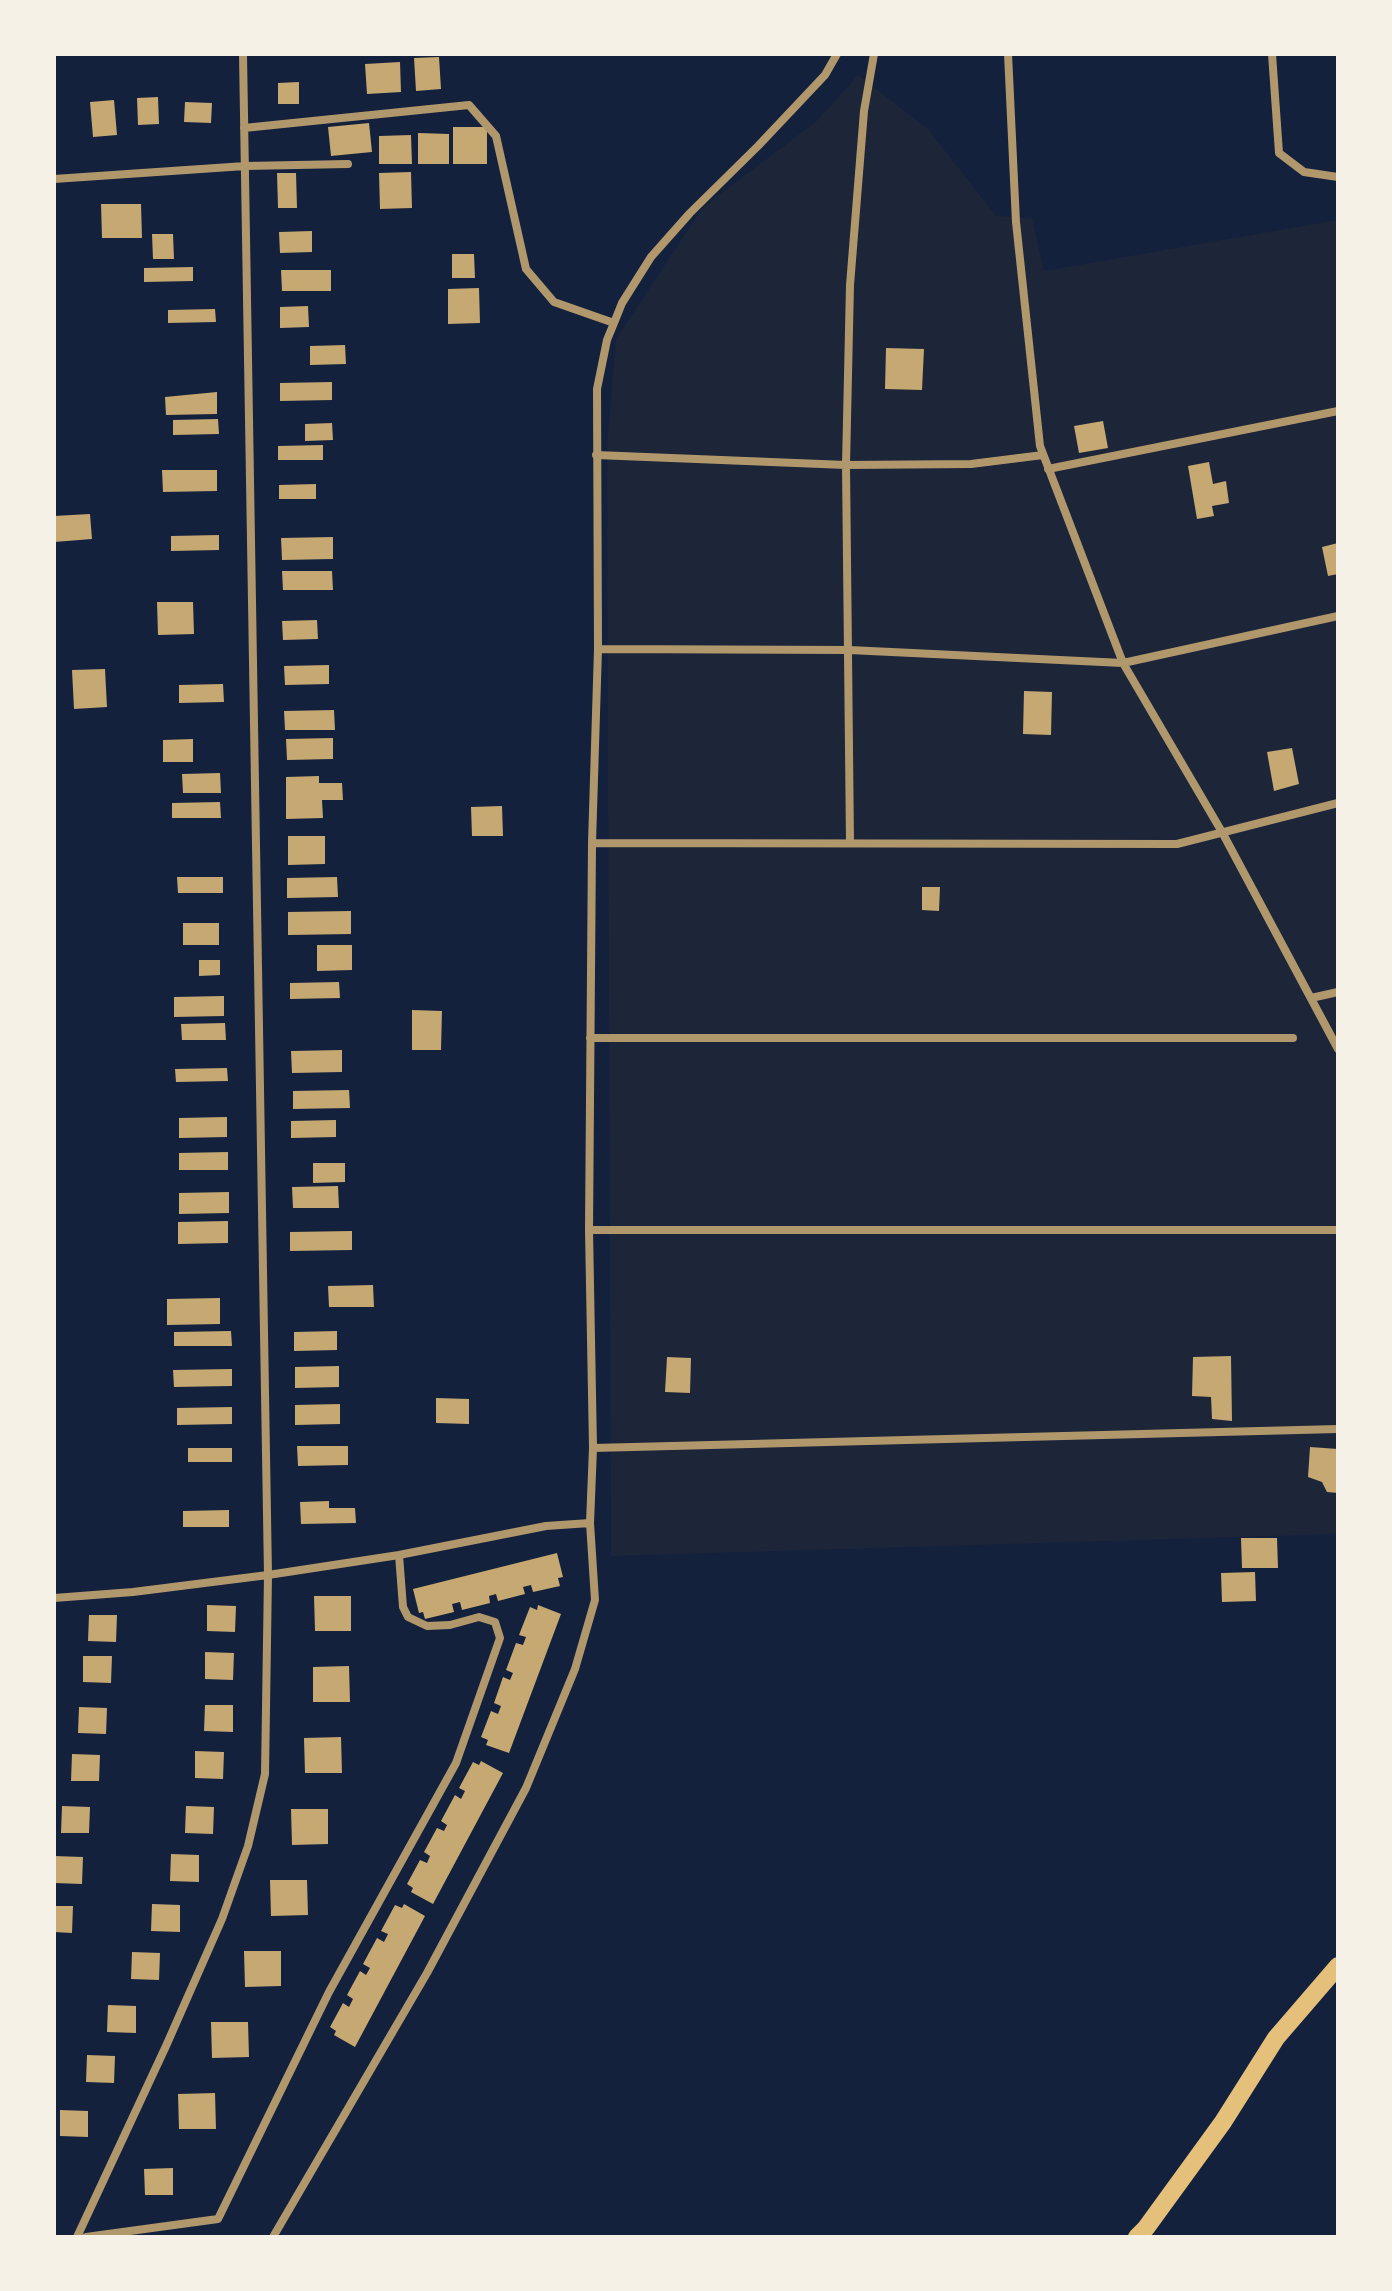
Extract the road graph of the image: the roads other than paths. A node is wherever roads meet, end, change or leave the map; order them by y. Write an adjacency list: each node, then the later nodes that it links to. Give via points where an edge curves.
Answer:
1 (243, 54): 6 (street)
2 (837, 54): 11 (street, via 825,75 651,257)
3 (874, 54): 15 (street, via 864,111 850,285)
4 (1008, 54): 14 (street, via 1016,222)
5 (1272, 54): 9 (street, via 1279,153 1304,172)
6 (244, 128): 8 (street); 11 (street, via 469,105 496,136 526,269 554,302)
7 (348, 164): 8 (street)
8 (245, 166): 10 (street); 36 (street)
9 (1338, 177)
10 (54, 179)
11 (614, 323): 13 (street, via 597,389)
12 (1338, 411): 16 (street)
13 (596, 455): 15 (street); 18 (street)
14 (1043, 455): 15 (street, via 971,464); 16 (street)
15 (846, 465): 19 (street)
16 (1048, 469): 20 (street)
17 (1338, 616): 20 (street)
18 (598, 649): 19 (street); 23 (street)
19 (849, 650): 20 (street); 24 (street)
20 (1123, 663): 22 (street)
21 (1338, 803): 22 (street)
22 (1222, 832): 24 (street, via 1177,844); 26 (street)
23 (592, 843): 24 (street); 27 (street)
24 (850, 843)
25 (1338, 992): 26 (street)
26 (1311, 998): 29 (street)
27 (590, 1038): 28 (street); 30 (street)
28 (1293, 1038)
29 (1338, 1049)
30 (589, 1230): 31 (street); 33 (street)
31 (1338, 1230)
32 (1338, 1429): 33 (street)
33 (593, 1448): 34 (street)
34 (590, 1523): 35 (street, via 546,1526); 41 (street, via 595,1600 575,1669 526,1788 427,1973)
35 (399, 1555): 36 (street); 40 (street, via 408,1617 427,1626 479,1617 495,1622 500,1638 456,1763 329,1992 218,2219)
36 (268, 1575): 37 (street); 39 (street, via 265,1774 248,1846 222,1919)
37 (54, 1598)
38 (1338, 1966): 42 (main road, via 1276,2038 1223,2122)
39 (77, 2237)
40 (86, 2237)
41 (273, 2237)
42 (1137, 2237)

